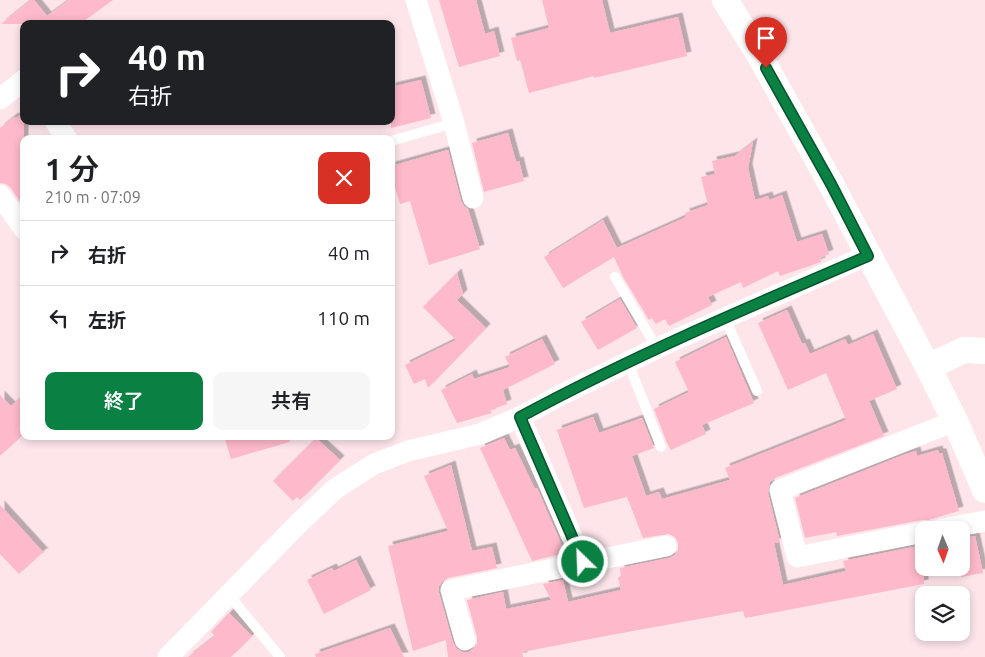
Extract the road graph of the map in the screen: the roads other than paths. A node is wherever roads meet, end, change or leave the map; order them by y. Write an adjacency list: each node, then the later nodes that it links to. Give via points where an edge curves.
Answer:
1 (416, 0): 5 (street)
2 (725, 0): 10 (street, via 757,51)
3 (20, 83): 4 (street)
4 (0, 98)
5 (454, 123): 6 (lane); 8 (street)
6 (395, 140)
7 (0, 195): 9 (street)
8 (473, 198)
9 (20, 219)
10 (868, 256): 12 (street); 16 (street)
11 (616, 277): 13 (lane)
12 (725, 318): 13 (street); 17 (lane)
13 (657, 348): 15 (street)
14 (985, 351): 16 (street, via 964,350)
15 (628, 362): 18 (street); 20 (lane)
16 (928, 366): 19 (street)
17 (757, 391)
18 (520, 417): 26 (street); 27 (street, via 480,434 408,451 374,464 335,489)
19 (955, 421): 21 (street); 24 (street, via 780,490 796,557)
20 (661, 447)
21 (985, 490)
22 (985, 521): 23 (street)
23 (970, 524)
24 (915, 534)
25 (666, 546): 26 (street)
26 (583, 562): 28 (street, via 451,590)
27 (229, 595): 29 (street); 30 (lane)
28 (465, 640)
29 (168, 657)
30 (280, 657)

